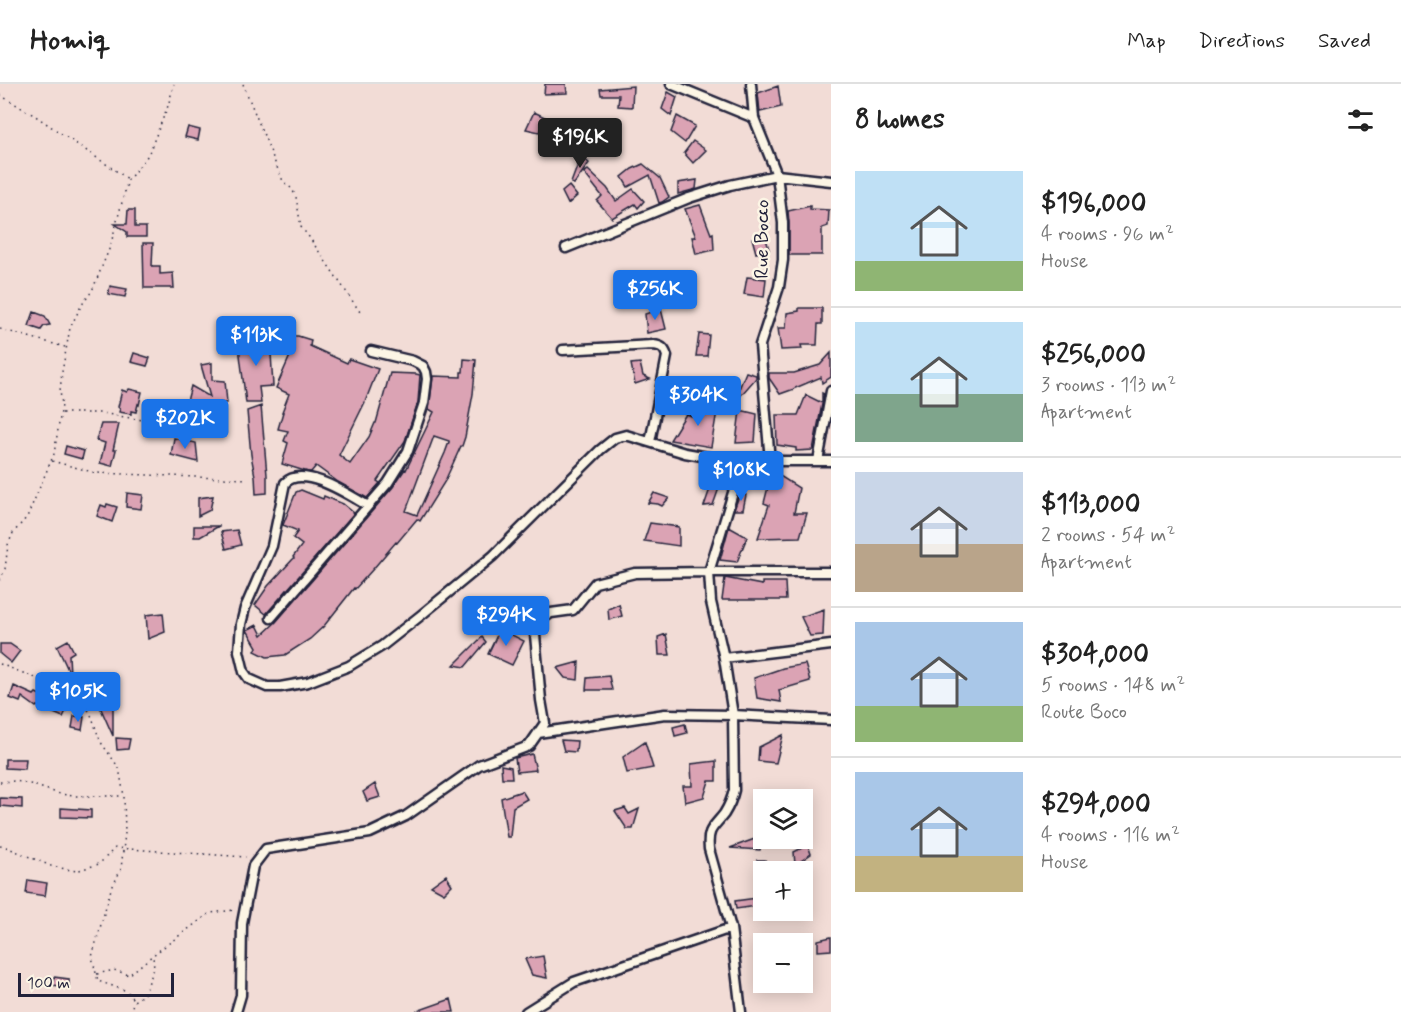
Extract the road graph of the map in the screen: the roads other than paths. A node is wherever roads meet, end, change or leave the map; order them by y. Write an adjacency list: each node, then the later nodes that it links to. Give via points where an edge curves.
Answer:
1 (671, 84): 3 (street)
2 (751, 84): 3 (street, Rue Bocco)
3 (754, 118): 4 (street, Rue Bocco)
4 (777, 176): 5 (street); 6 (street, via 689,198); 11 (street, Rue Bocco, via 783,260 779,287 760,345)
5 (831, 182)
6 (566, 248)
7 (563, 350): 10 (street, via 653,345 664,349 667,356)
8 (371, 351): 15 (street, via 423,366 428,379 408,451)
9 (831, 392): 12 (street)
10 (650, 442): 14 (street); 15 (street, via 626,435 608,444 493,556 382,646 349,666 308,682 280,687 249,680 239,651 241,624 272,546 285,483 303,476 330,484)
11 (770, 461): 12 (street); 14 (street)
12 (819, 461): 13 (street)
13 (831, 461)
14 (742, 463): 16 (street)
15 (368, 506): 18 (street)
16 (710, 572): 17 (street); 20 (street, via 711,602); 23 (street, via 635,573 595,583 573,610 551,613 534,624 545,723)
17 (831, 572)
18 (271, 618)
19 (831, 645): 20 (street)
20 (724, 658): 21 (street)
21 (733, 715): 22 (street); 23 (street, via 665,714); 24 (street, via 734,790 725,813 708,837)
22 (831, 720)
23 (538, 733): 25 (street, via 530,746 479,765 406,816 370,833 266,849 253,866 244,909 241,996)
24 (731, 928): 26 (street, via 574,982); 27 (street)
25 (236, 1012)
26 (526, 1012)
27 (741, 1012)

